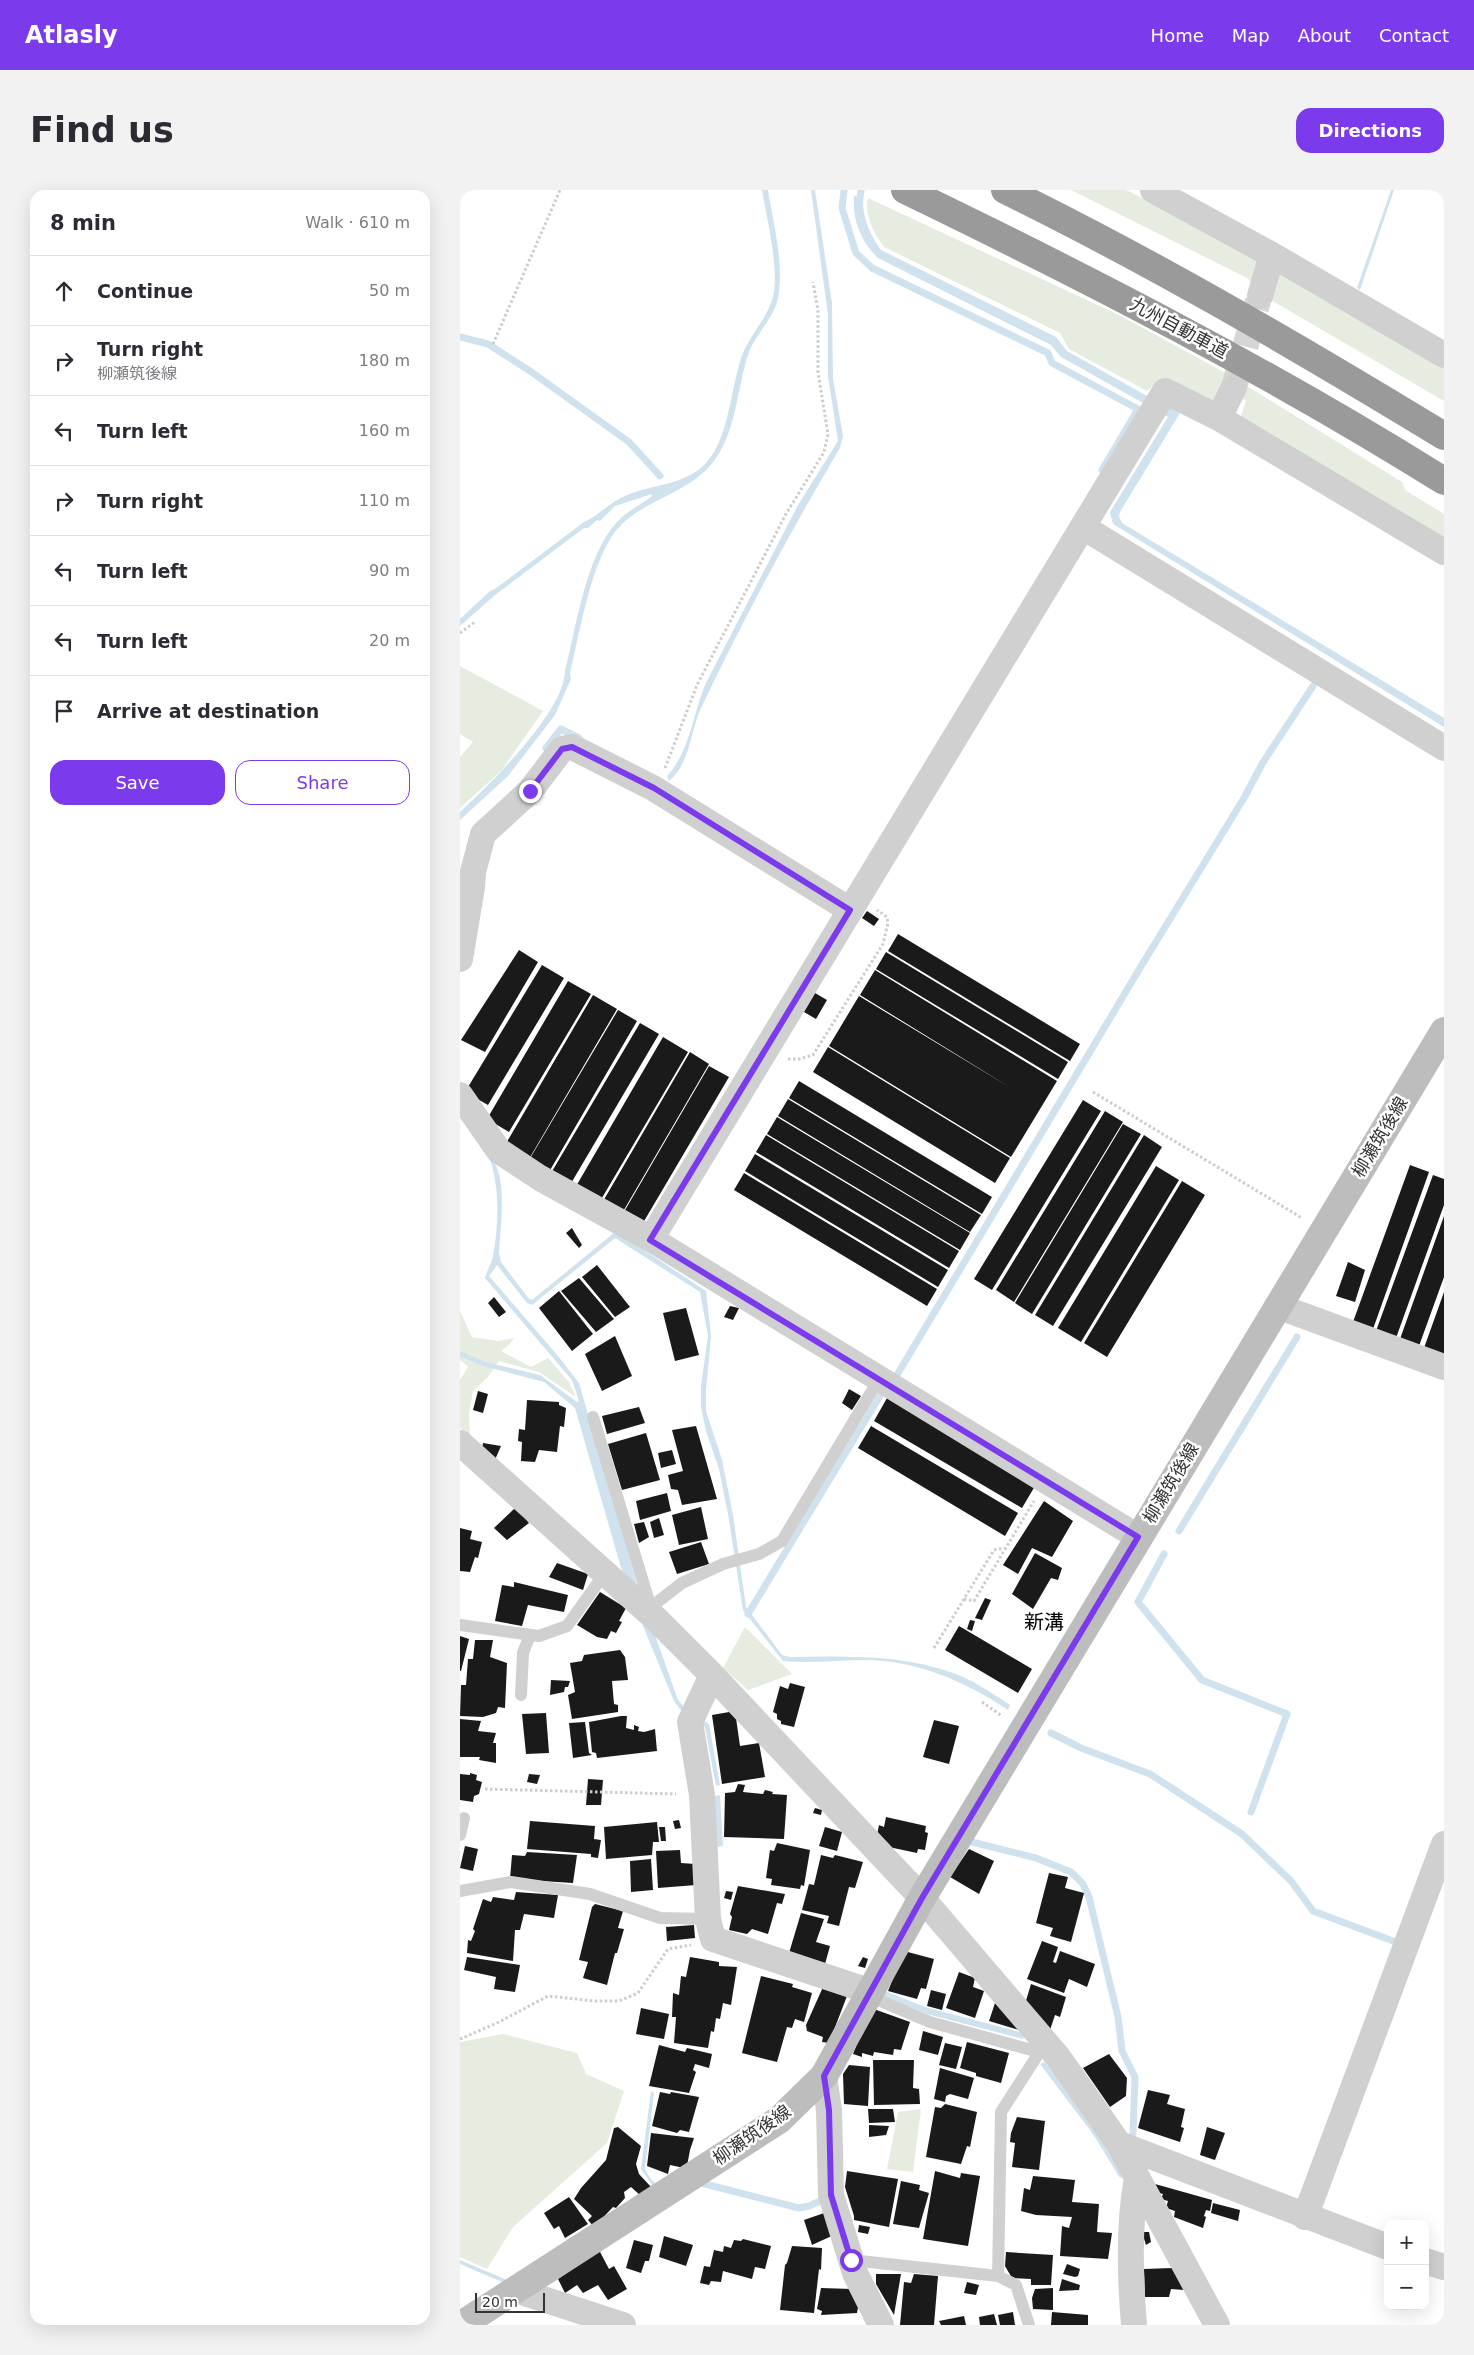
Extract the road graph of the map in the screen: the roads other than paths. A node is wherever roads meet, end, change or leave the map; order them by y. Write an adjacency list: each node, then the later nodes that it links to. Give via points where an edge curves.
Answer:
1 (904, 190): 10 (highway, 九州自動車道, via 1170,322 1296,392)
2 (1006, 190): 9 (highway, via 1263,328)
3 (1153, 190): 4 (street)
4 (1272, 255): 5 (street); 6 (street)
5 (1260, 296)
6 (1444, 355)
7 (1234, 387): 8 (street)
8 (1219, 418): 11 (street, via 1165,391); 12 (street)
9 (1444, 436)
10 (1444, 481)
11 (1083, 527): 13 (street); 14 (street)
12 (1444, 552)
13 (1444, 748)
14 (854, 904): 15 (street, via 654,788 572,747 562,749 530,791 483,834 473,872); 18 (street)
15 (460, 959)
16 (1444, 1031): 19 (main road, 柳瀬筑後線)
17 (460, 1095): 18 (street, via 499,1151)
18 (650, 1240): 21 (street)
19 (1277, 1306): 20 (street); 24 (main road, 柳瀬筑後線)
20 (1444, 1367)
21 (879, 1379): 24 (street); 26 (lane, via 782,1542 760,1554 723,1564 682,1583)
22 (592, 1417): 26 (lane)
23 (460, 1443): 25 (street)
24 (1138, 1537): 35 (main road, 柳瀬筑後線)
25 (604, 1573): 26 (street); 28 (lane, via 567,1626 539,1636)
26 (653, 1612): 29 (street)
27 (460, 1625): 28 (lane)
28 (530, 1635): 30 (lane, via 522,1653)
29 (712, 1675): 35 (street); 36 (street, via 690,1722 702,1795)
30 (521, 1695)
31 (464, 1818): 32 (lane)
32 (460, 1834)
33 (1444, 1844): 42 (street)
34 (460, 1891): 36 (lane, via 511,1882 590,1894 660,1918)
35 (922, 1898): 37 (main road, 柳瀬筑後線); 38 (street)
36 (711, 1929): 37 (street)
37 (868, 1993): 38 (lane, via 930,2022); 39 (main road, 柳瀬筑後線)
38 (1042, 2047): 40 (street); 47 (lane, via 1001,2112)
39 (824, 2076): 44 (street, via 829,2110 831,2195); 48 (main road, 柳瀬筑後線, via 779,2120)
40 (1119, 2144): 41 (street); 42 (street)
41 (1137, 2178): 53 (street, via 1132,2204 1131,2295); 54 (street)
42 (1305, 2217): 43 (street)
43 (1384, 2246)
44 (851, 2260): 47 (lane); 51 (street)
45 (1429, 2261): 46 (street)
46 (1444, 2267)
47 (998, 2276): 52 (lane, via 1016,2285)
48 (514, 2290): 49 (main road, 柳瀬筑後線); 50 (street)
49 (460, 2325)
50 (622, 2325)
51 (881, 2325)
52 (1029, 2325)
53 (1134, 2325)
54 (1217, 2325)

